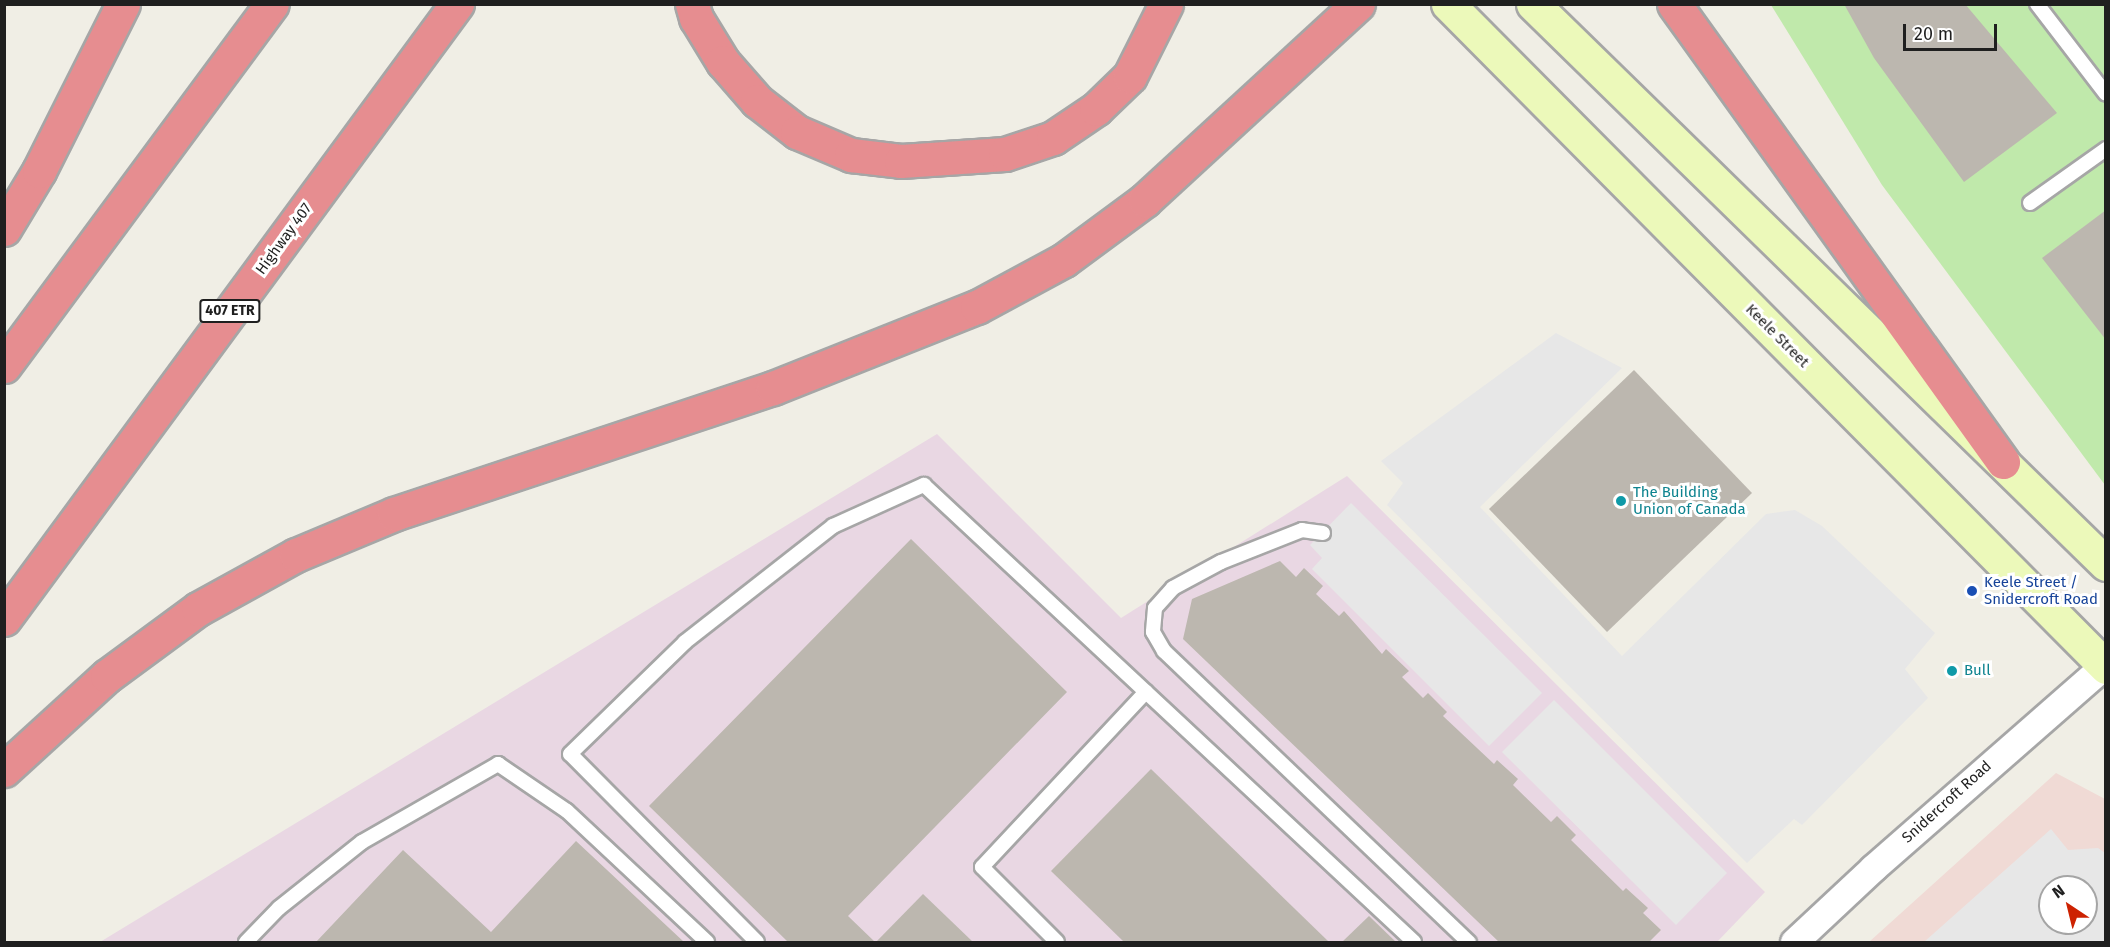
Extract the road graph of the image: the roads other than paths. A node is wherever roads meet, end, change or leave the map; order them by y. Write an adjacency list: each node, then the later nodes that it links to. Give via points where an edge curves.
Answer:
1 (123, 4): 14 (highway, via 39,171)
2 (272, 4): 15 (highway)
3 (456, 4): 19 (highway, Highway 407 / 407 ETR)
4 (692, 4): 5 (highway, via 696,18 723,62 757,101 797,132 851,155 901,161 1005,154 1053,138 1096,109 1130,76)
5 (1166, 4)
6 (1358, 4): 22 (highway, via 1145,200 1064,260 977,307 773,388 394,514 296,555 198,609 107,676)
7 (1448, 4): 20 (main road, Keele Street)
8 (1533, 4): 16 (main road)
9 (1674, 4): 16 (highway)
10 (2037, 4): 11 (lane)
11 (2106, 94)
12 (2106, 149): 13 (lane)
13 (2030, 203)
14 (4, 229)
15 (4, 366)
16 (2003, 462): 18 (main road)
17 (1323, 533): 28 (lane, via 1302,530 1221,562 1173,588 1155,608 1153,632 1164,651)
18 (2106, 564)
19 (4, 619)
20 (2105, 666): 29 (street, Snidercroft Road, via 1881,860)
21 (1146, 692): 25 (lane, via 924,485 833,526 685,642 570,754); 26 (lane, via 982,867); 27 (lane)
22 (4, 770)
23 (246, 942): 24 (lane, via 279,908 362,842 498,764 567,811)
24 (707, 942)
25 (757, 942)
26 (1057, 942)
27 (1414, 942)
28 (1469, 942)
29 (1794, 942)

